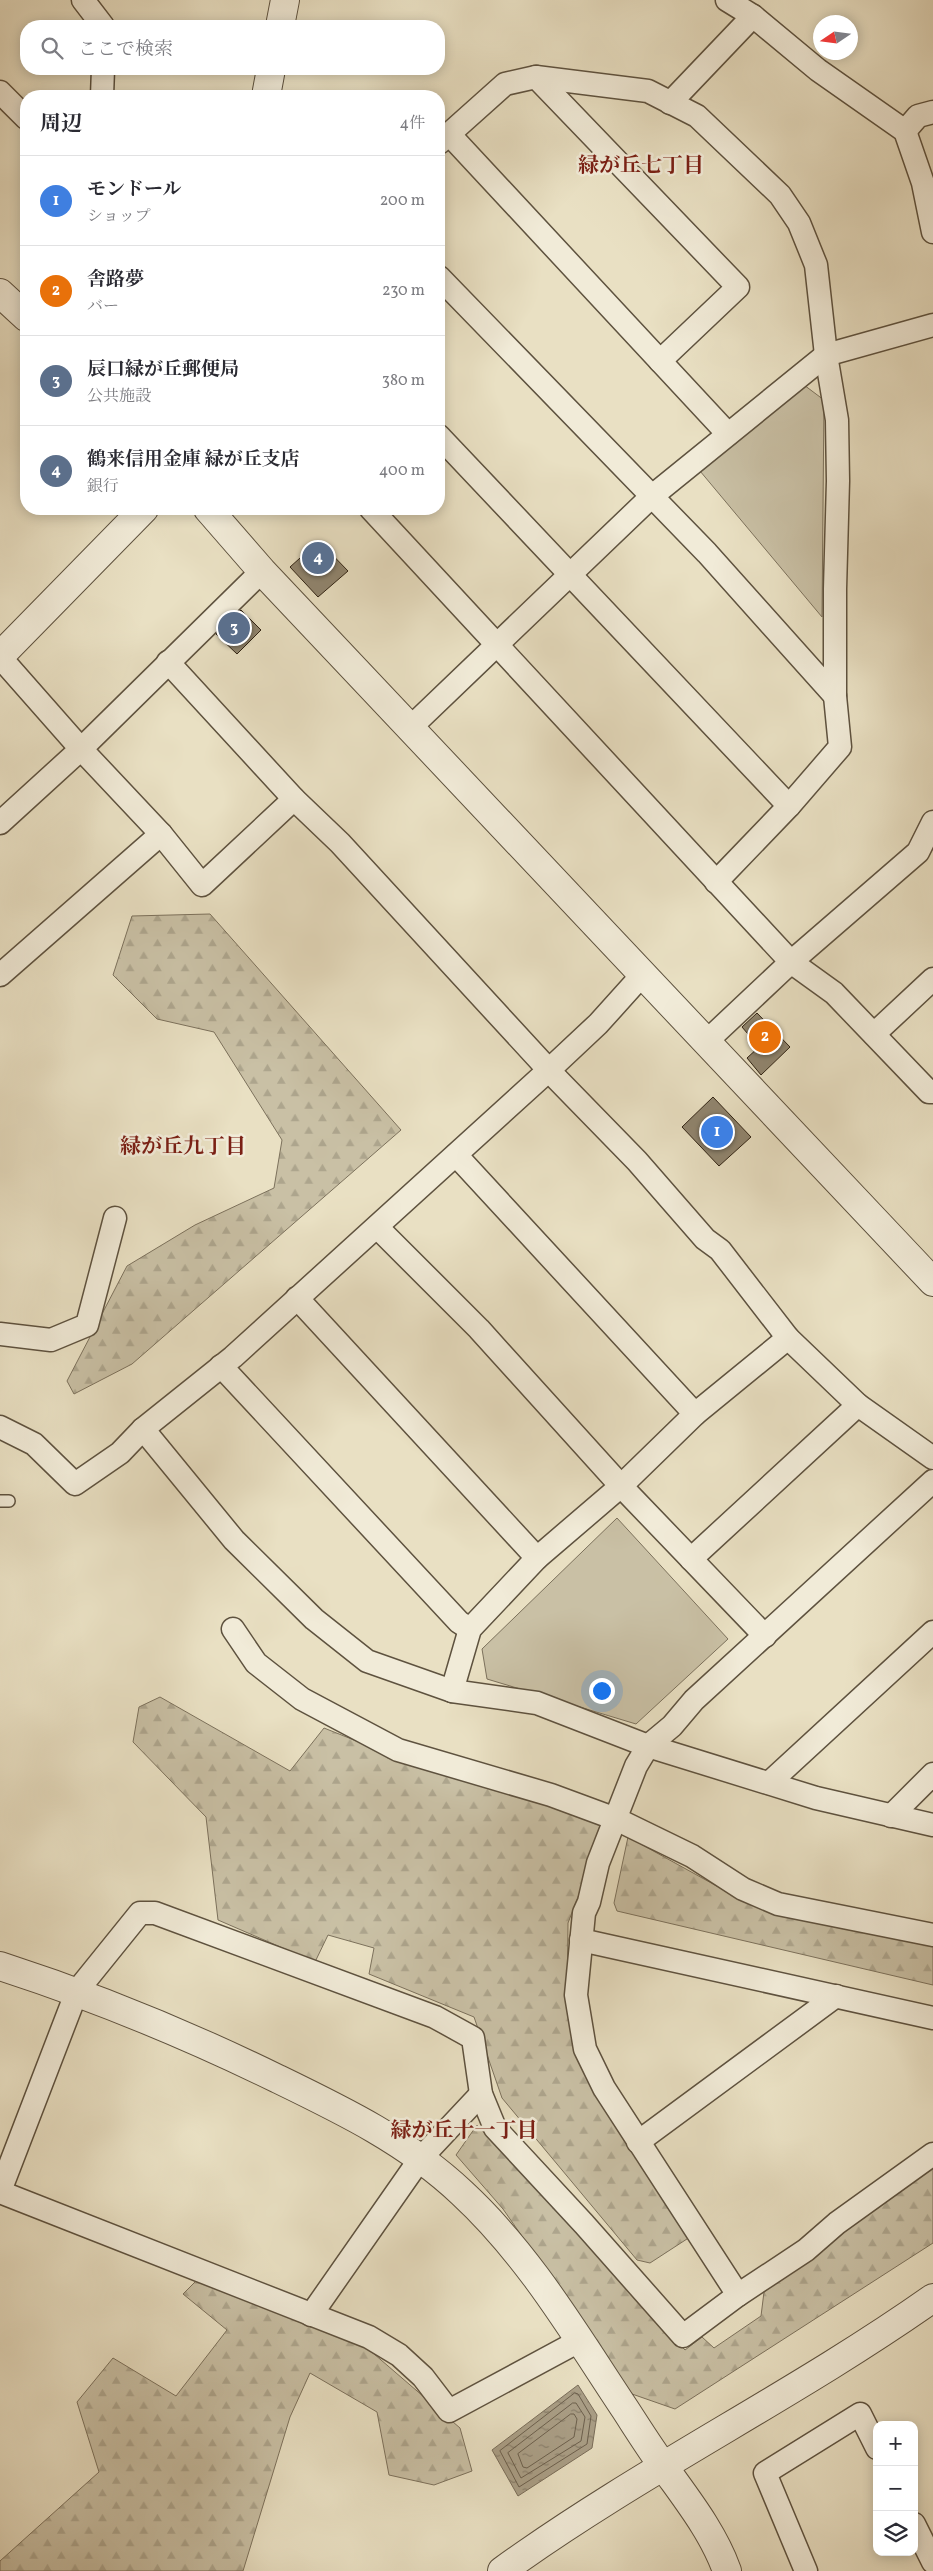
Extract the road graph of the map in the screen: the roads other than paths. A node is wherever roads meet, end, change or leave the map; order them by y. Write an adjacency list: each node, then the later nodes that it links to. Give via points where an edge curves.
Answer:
1 (83, 0): 5 (street)
2 (285, 0): 6 (street)
3 (726, 0): 4 (street)
4 (753, 16): 13 (street); 16 (street, via 818,70)
5 (99, 20)
6 (281, 20)
7 (103, 75): 10 (street)
8 (271, 75): 11 (street)
9 (536, 77): 13 (street, via 648,91); 17 (street, via 505,84); 25 (street, via 738,287)
10 (102, 90)
11 (267, 90)
12 (0, 92): 14 (street)
13 (670, 103): 24 (street, via 698,116 780,195 799,222 816,265)
14 (20, 112)
15 (933, 112): 16 (street, via 918,116)
16 (905, 131): 19 (street, via 923,183)
17 (445, 138)
18 (445, 140): 25 (street)
19 (933, 232)
20 (445, 283): 28 (street)
21 (0, 293): 22 (street)
22 (20, 311)
23 (933, 325): 24 (street)
24 (826, 355): 26 (street); 37 (street, via 837,420)
25 (660, 361): 26 (street)
26 (728, 434): 28 (street)
27 (445, 442): 33 (street)
28 (651, 497): 33 (street); 37 (street, via 707,553)
29 (138, 515): 35 (street)
30 (213, 515): 32 (street)
31 (377, 515): 34 (street)
32 (262, 571): 36 (street); 38 (street)
33 (571, 575): 34 (street); 41 (street)
34 (498, 645): 38 (street); 45 (street)
35 (0, 656): 39 (street)
36 (168, 662): 39 (street); 40 (street)
37 (835, 696): 41 (street, via 840,747)
38 (411, 727): 47 (street)
39 (80, 749): 43 (street); 44 (street)
40 (294, 799): 44 (street, via 202,885); 52 (street, via 340,843)
41 (789, 806): 45 (street)
42 (933, 822): 46 (street, via 918,852)
43 (0, 823)
44 (161, 834): 48 (street)
45 (716, 882): 46 (street)
46 (791, 962): 50 (street, via 834,994); 51 (street)
47 (644, 974): 51 (street); 52 (street, via 598,1024)
48 (0, 975)
49 (933, 979): 50 (street)
50 (874, 1034): 53 (street, via 929,1092)
51 (707, 1041): 57 (street)
52 (550, 1068): 54 (street); 60 (street, via 705,1238 720,1250)
53 (933, 1092)
54 (456, 1155): 56 (street); 63 (street)
55 (115, 1218): 59 (street, via 87,1325 51,1340)
56 (377, 1227): 58 (street); 68 (street, via 479,1328)
57 (933, 1282)
58 (298, 1298): 61 (street); 69 (street)
59 (0, 1334)
60 (788, 1338): 62 (street); 63 (street)
61 (221, 1366): 65 (street); 72 (street, via 459,1622)
62 (858, 1405): 66 (street); 70 (street)
63 (695, 1414): 68 (street)
64 (0, 1427): 65 (street, via 34,1444 75,1484 120,1453)
65 (143, 1429): 75 (street, via 234,1540 314,1619 367,1661)
66 (933, 1458)
67 (933, 1481): 74 (street)
68 (621, 1486): 69 (street); 70 (street)
69 (538, 1558): 72 (street)
70 (690, 1559): 74 (street)
71 (233, 1629): 80 (street, via 256,1663 302,1699 398,1750 551,1795)
72 (470, 1629): 75 (street)
73 (933, 1632): 78 (street)
74 (765, 1636): 76 (street)
75 (452, 1691): 76 (street, via 537,1703)
76 (648, 1746): 78 (street); 80 (street, via 636,1766)
77 (933, 1774): 79 (street)
78 (769, 1783): 79 (street)
79 (891, 1816): 81 (street)
80 (616, 1819): 82 (street, via 692,1856 743,1889 778,1904); 83 (street, via 598,1863 584,1913)
81 (933, 1825)
82 (933, 1936)
83 (581, 1940): 86 (street); 89 (street, via 576,1995 585,2050 604,2088)
84 (0, 1966): 85 (street)
85 (76, 1991): 88 (street, via 140,1913 155,1913 435,2017 473,2038); 91 (street, via 199,2040 326,2102 378,2129); 92 (street)
86 (836, 1996): 87 (street); 89 (street)
87 (933, 2018)
88 (481, 2094): 91 (street); 93 (street, via 495,2128 683,2336)
89 (638, 2142): 93 (street)
90 (933, 2154): 93 (street, via 806,2250)
91 (420, 2159): 95 (street); 96 (street, via 462,2193 512,2245)
92 (0, 2192): 95 (street)
93 (738, 2295)
94 (933, 2298): 98 (street, via 874,2339)
95 (311, 2314): 96 (street, via 369,2338 399,2355 423,2377 450,2410)
96 (579, 2340): 98 (street)
97 (873, 2440): 103 (street, via 860,2414 765,2473)
98 (664, 2467): 101 (street, via 540,2543); 102 (street, via 701,2519)
99 (918, 2532): 100 (street)
100 (933, 2562)
101 (502, 2571)
102 (728, 2571)
103 (806, 2571)

